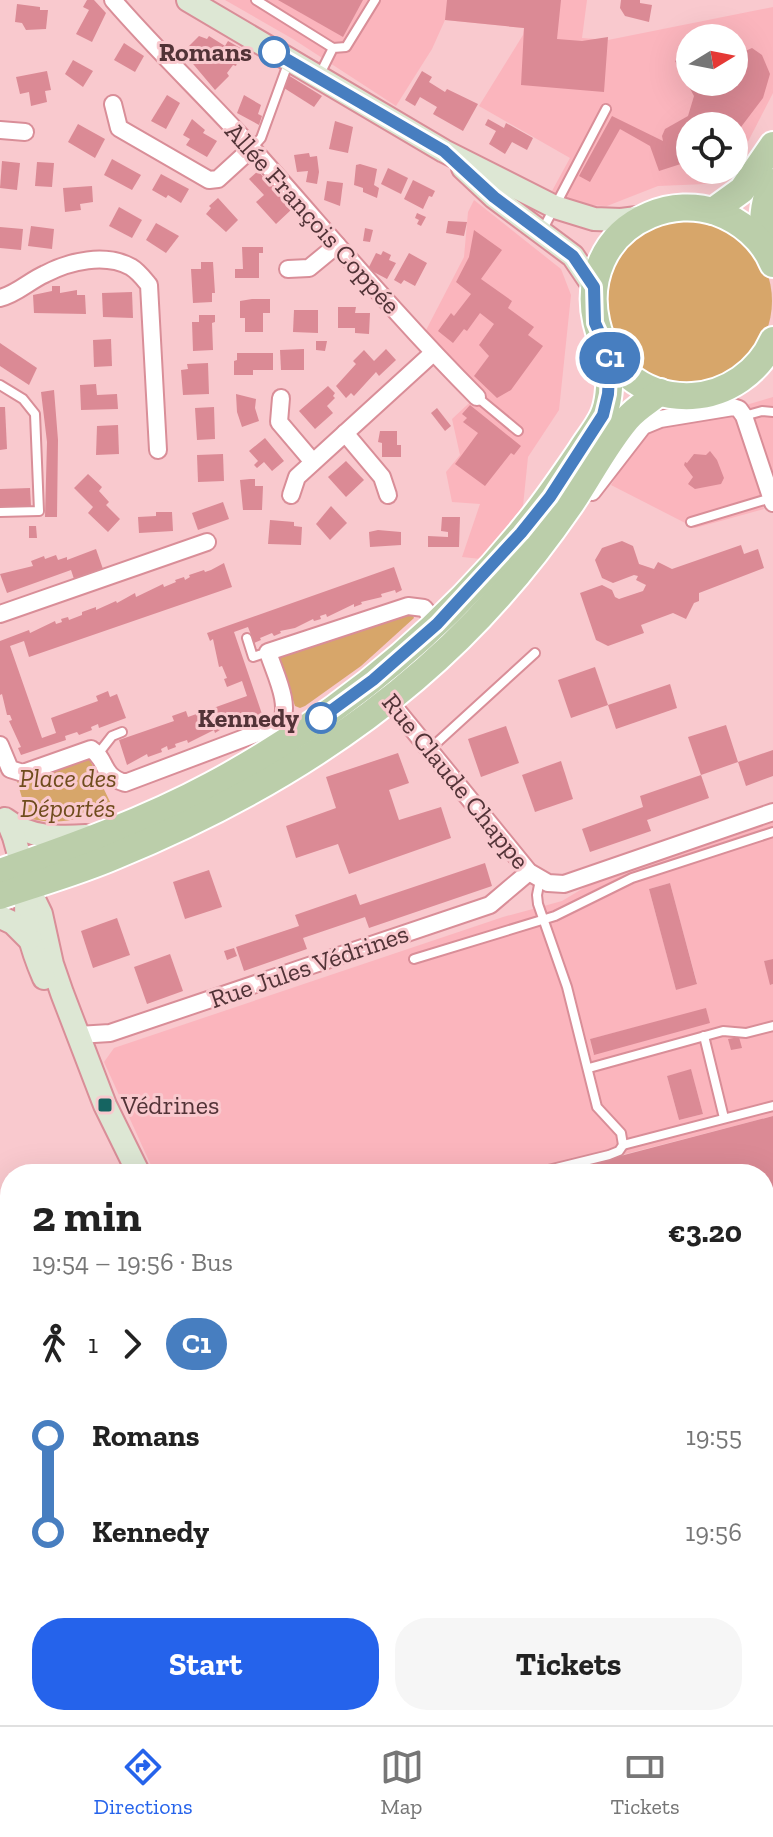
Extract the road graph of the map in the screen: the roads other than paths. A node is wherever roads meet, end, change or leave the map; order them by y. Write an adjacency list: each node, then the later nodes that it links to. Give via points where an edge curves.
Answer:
1 (113, 0): 13 (street, Allée François Coppée)
2 (256, 0): 5 (lane)
3 (375, 0): 5 (lane, via 346,47)
4 (193, 1): 6 (main road)
5 (333, 48): 7 (lane)
6 (289, 61): 7 (main road); 13 (lane, via 261,138)
7 (318, 78): 14 (main road)
8 (113, 104): 13 (street, via 119,128 209,180 218,179)
9 (606, 109): 16 (lane)
10 (0, 130): 11 (street)
11 (25, 132)
12 (773, 145): 17 (main road, via 742,190)
13 (252, 148): 20 (street, Allée François Coppée)
14 (444, 151): 16 (main road); 19 (main road, via 494,197)
15 (773, 182): 21 (main road, via 763,217)
16 (555, 207): 18 (main road, via 594,219); 19 (lane)
17 (713, 211): 18 (main road, via 671,208); 21 (main road, via 748,230)
18 (645, 217): 23 (main road, via 616,239)
19 (542, 231): 23 (main road, via 573,256)
20 (337, 245): 22 (street, via 309,268); 26 (street, Allée François Coppée)
21 (768, 254)
22 (288, 269)
23 (594, 287): 27 (main road, via 595,323)
24 (0, 298): 38 (street, via 76,261 109,260 132,267 149,285)
25 (773, 340): 29 (main road)
26 (433, 353): 32 (street, Allée François Coppée); 37 (street)
27 (610, 356): 31 (main road, via 632,379); 39 (main road)
28 (773, 374): 29 (main road)
29 (746, 376): 31 (main road, via 705,395)
30 (0, 385): 44 (lane, via 35,414 39,511)
31 (660, 392): 39 (main road, via 629,417)
32 (477, 397): 36 (lane, Allée François Coppée)
33 (281, 398): 40 (street, via 279,422)
34 (773, 412): 35 (lane)
35 (744, 416): 39 (street, via 727,407 660,419); 43 (street)
36 (518, 431)
37 (345, 433): 40 (street); 42 (street, via 382,477)
38 (158, 450)
39 (600, 454): 48 (main road, via 550,497); 52 (main road, via 525,567 482,615)
40 (313, 462): 41 (street, via 297,477)
41 (291, 495)
42 (388, 495)
43 (772, 500): 45 (lane)
44 (0, 512)
45 (691, 522)
46 (207, 542): 47 (street)
47 (0, 614)
48 (437, 624): 50 (street, via 424,608 408,606); 52 (main road)
49 (247, 638): 50 (lane, via 253,657)
50 (268, 652): 53 (street)
51 (535, 653): 57 (lane)
52 (381, 690): 53 (main road); 57 (street, Rue Claude Chappe); 63 (main road, via 365,720 224,807 112,858)
53 (291, 726): 56 (main road)
54 (122, 732): 58 (lane)
55 (0, 745): 58 (street, via 10,769 23,773 91,749)
56 (261, 745): 58 (street, via 125,783 112,779); 62 (main road, via 211,786)
57 (431, 748): 64 (street, Rue Claude Chappe)
58 (98, 754)
59 (773, 812): 64 (street, via 564,884)
60 (3, 821): 62 (main road, via 49,836); 63 (main road)
61 (773, 832): 67 (lane, via 632,878)
62 (104, 835): 63 (main road)
63 (17, 869): 65 (main road); 68 (main road); 71 (main road, via 41,914 52,964)
64 (535, 876): 67 (lane); 71 (street, Rue Jules Védrines, via 490,905 116,1031)
65 (0, 896)
66 (0, 917): 68 (main road)
67 (544, 919): 69 (lane); 73 (lane)
68 (29, 939): 77 (main road)
69 (414, 959)
70 (773, 1026): 72 (lane)
71 (78, 1035): 78 (main road)
72 (704, 1036): 73 (lane); 75 (lane)
73 (589, 1068): 76 (lane, via 597,1107 621,1133)
74 (773, 1106): 75 (lane)
75 (724, 1118): 76 (lane)
76 (623, 1145): 79 (lane, via 609,1155)
77 (122, 1164)
78 (134, 1164)
79 (573, 1164)

